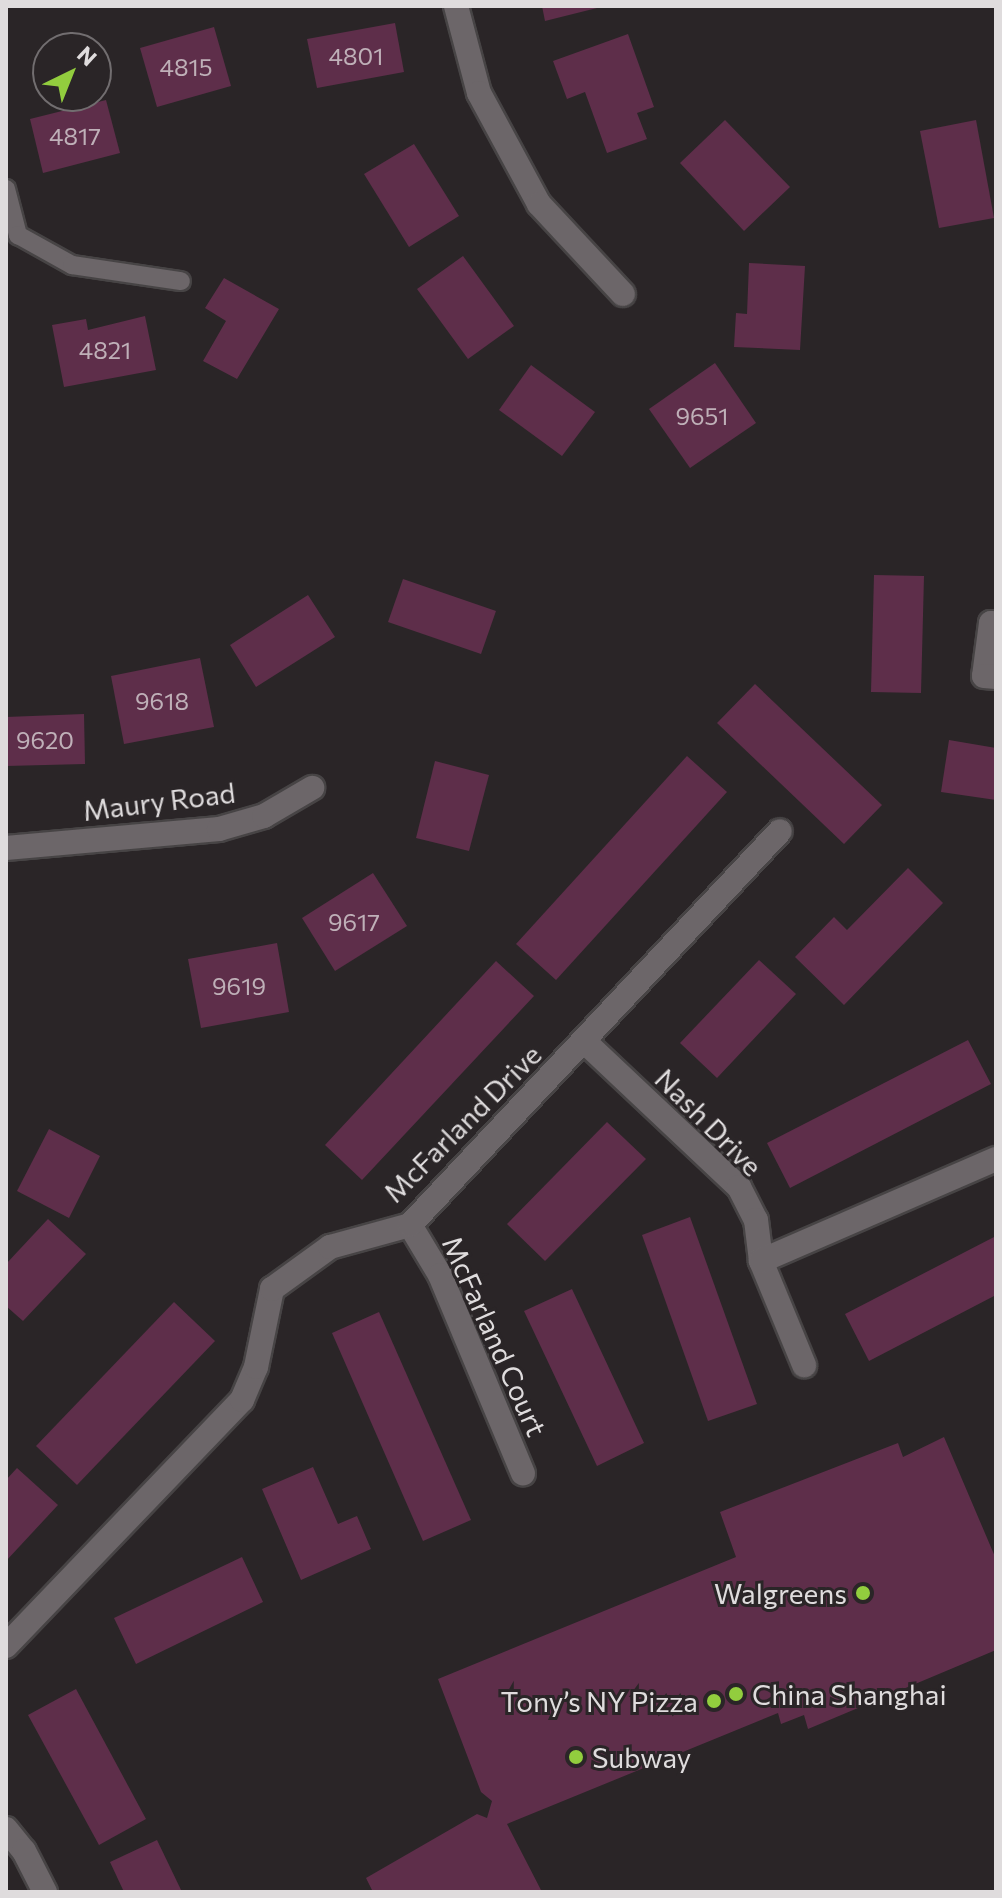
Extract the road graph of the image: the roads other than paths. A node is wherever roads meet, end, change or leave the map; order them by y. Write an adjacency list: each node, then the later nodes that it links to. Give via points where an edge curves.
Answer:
1 (456, 6): 4 (street, via 479,93 539,204)
2 (6, 189): 3 (lane, via 18,235 72,265)
3 (181, 281)
4 (623, 294)
5 (996, 624): 6 (street, via 991,623 984,676)
6 (996, 677)
7 (312, 788): 9 (street, Maury Road, via 264,816 219,829)
8 (780, 831): 10 (street, McFarland Drive)
9 (6, 848)
10 (585, 1042): 12 (street, McFarland Drive); 13 (street, Nash Drive, via 739,1187 756,1220)
11 (996, 1159): 13 (street)
12 (410, 1225): 15 (street, McFarland Court, via 440,1275); 16 (street, McFarland Drive, via 330,1247 272,1289 256,1367 242,1400)
13 (761, 1261): 14 (street, Nash Drive)
14 (804, 1365)
15 (523, 1473)
16 (6, 1646)
17 (6, 1829): 18 (street)
18 (45, 1892)

